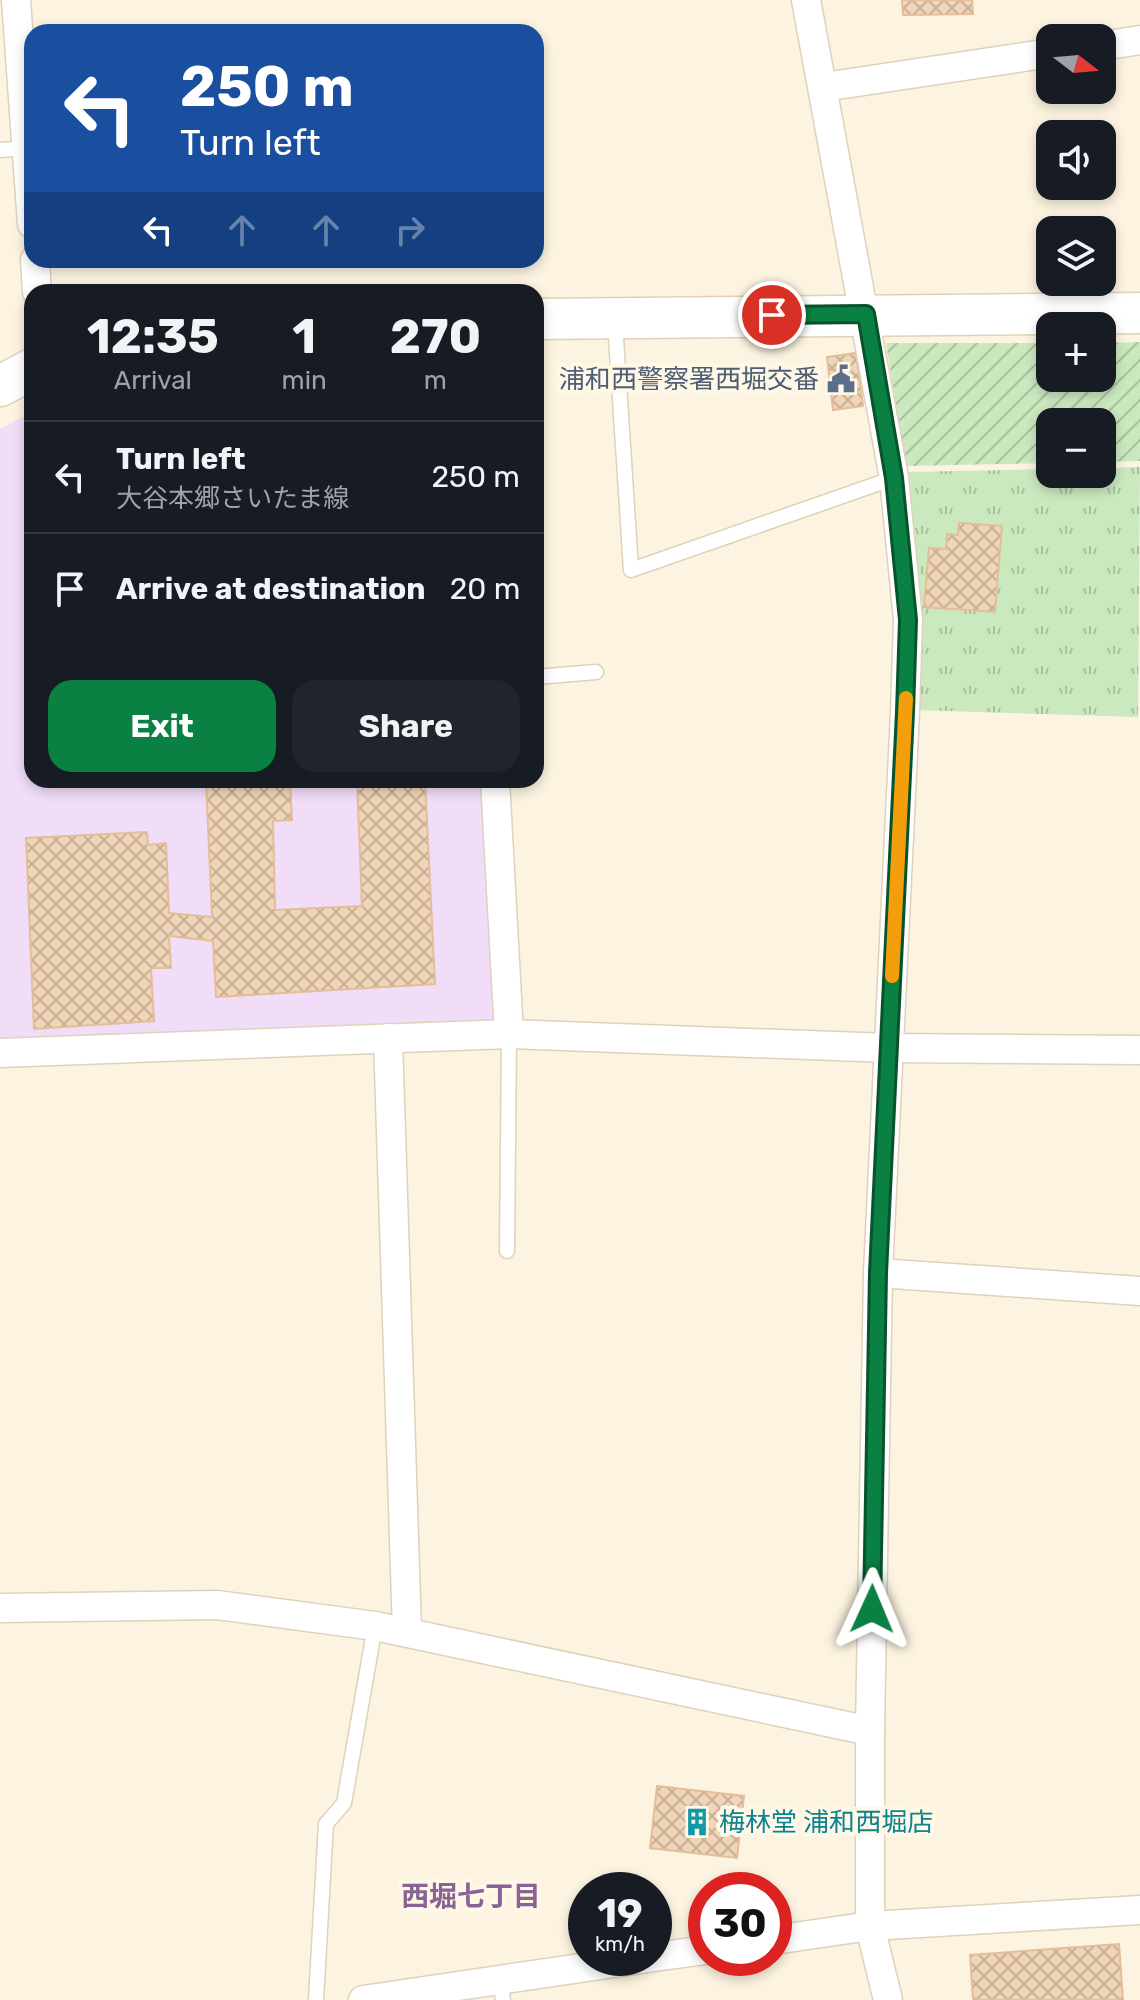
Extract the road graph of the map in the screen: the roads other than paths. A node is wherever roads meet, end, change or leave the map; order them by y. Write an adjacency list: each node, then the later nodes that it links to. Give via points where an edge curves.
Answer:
1 (16, 0): 7 (street)
2 (806, 0): 6 (street)
3 (1140, 40): 4 (street)
4 (1116, 44)
5 (1036, 55): 6 (street)
6 (824, 87): 10 (street)
7 (13, 149): 8 (street)
8 (24, 192)
9 (1140, 313): 10 (main road)
10 (866, 314): 11 (main road); 15 (street)
11 (615, 317): 12 (main road); 15 (lane, via 631,570)
12 (544, 319)
13 (24, 373): 14 (main road)
14 (0, 386)
15 (894, 478): 21 (street, via 908,620)
16 (596, 672): 17 (lane)
17 (544, 676)
18 (495, 788): 19 (street)
19 (509, 1034): 20 (street); 21 (street); 24 (lane)
20 (388, 1038): 23 (street); 29 (street)
21 (888, 1048): 22 (street); 25 (street)
22 (1140, 1050)
23 (0, 1053)
24 (507, 1251)
25 (878, 1273): 26 (street); 30 (street)
26 (1140, 1291)
27 (0, 1608): 28 (street, via 217,1605)
28 (375, 1626): 29 (street); 37 (lane, via 344,1803 326,1824)
29 (407, 1632): 30 (street)
30 (870, 1731): 32 (street)
31 (1140, 1910): 32 (street)
32 (870, 1926): 33 (street); 38 (street)
33 (792, 1937)
34 (568, 1975): 35 (street)
35 (501, 1990): 36 (street)
36 (378, 1999)
37 (316, 2000)
38 (888, 2000)

